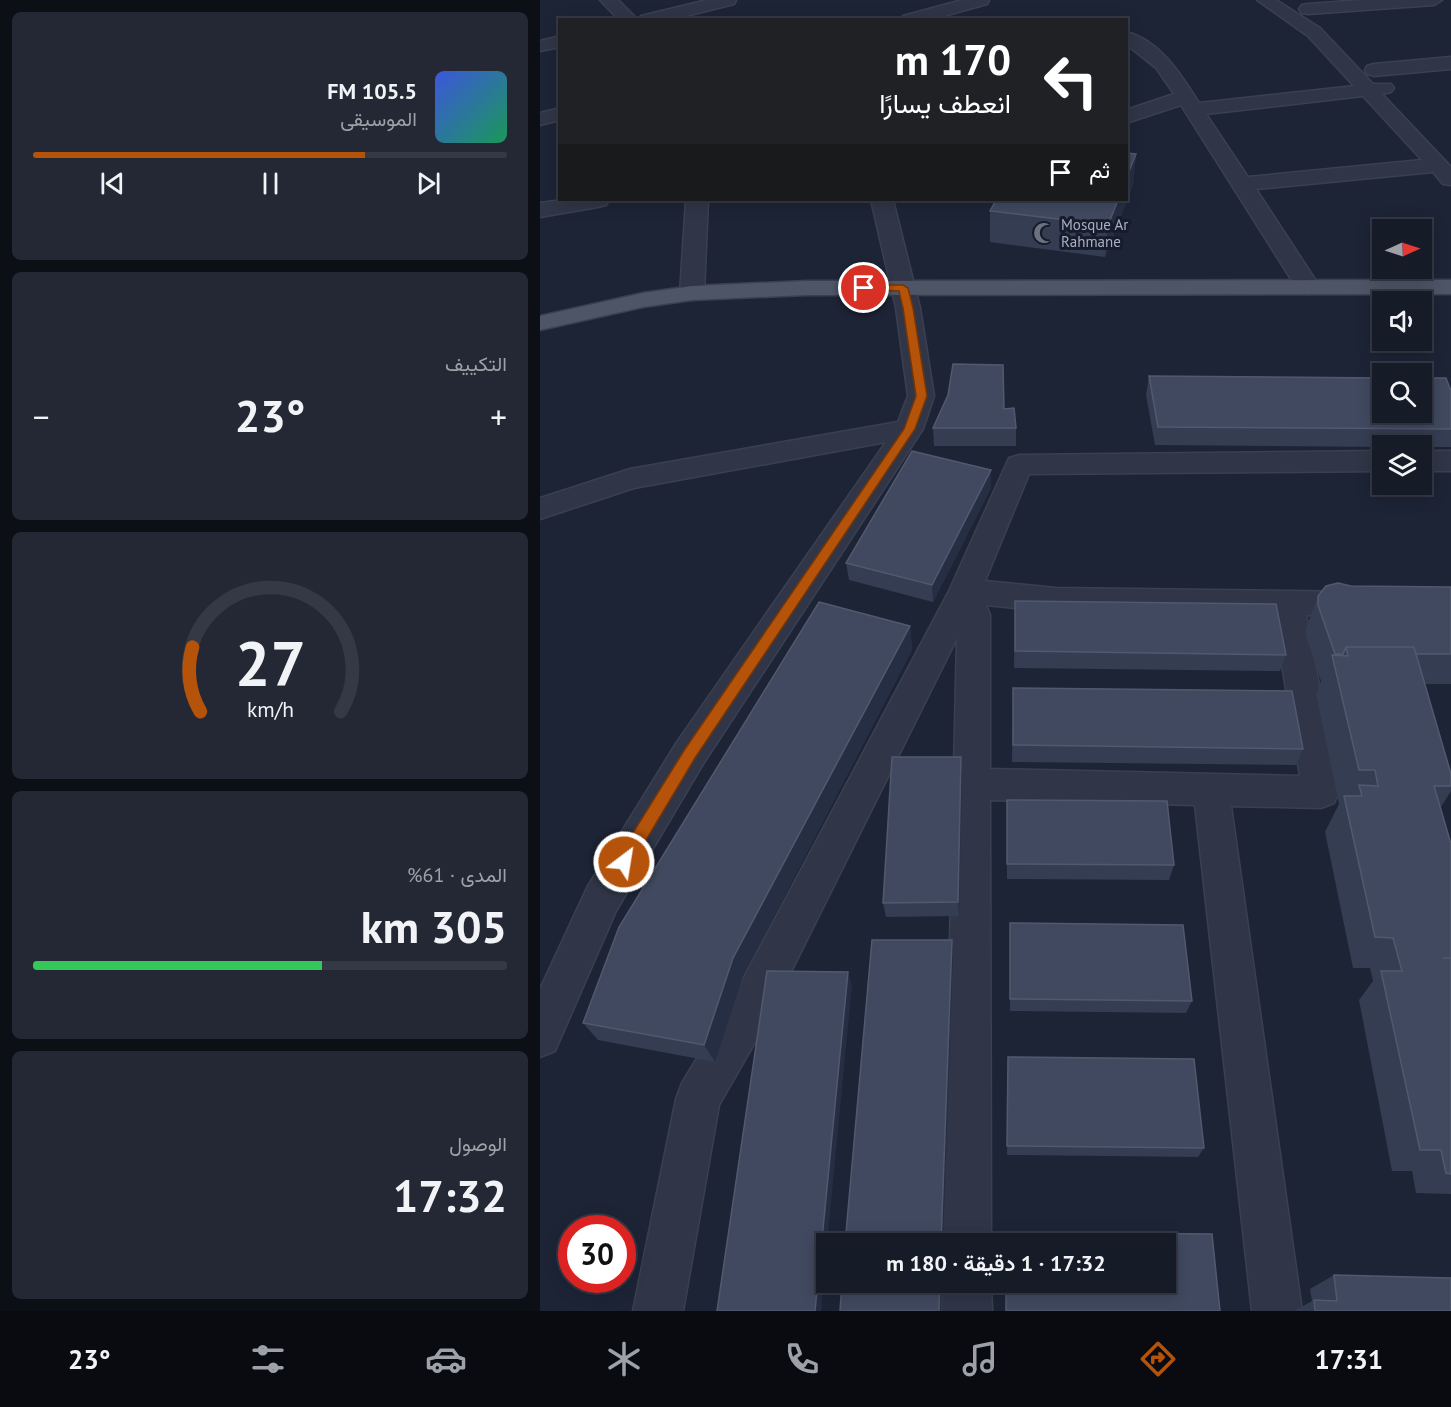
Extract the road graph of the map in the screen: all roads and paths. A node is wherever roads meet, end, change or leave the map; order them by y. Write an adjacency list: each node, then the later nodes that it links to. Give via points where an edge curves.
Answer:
1 (608, 0): 8 (street)
2 (728, 0): 9 (street)
3 (981, 0): 7 (street)
4 (1265, 0): 16 (street, via 1314,32)
5 (1434, 0): 6 (street)
6 (1300, 5): 14 (street)
7 (919, 15)
8 (628, 18)
9 (655, 18)
10 (1128, 38): 17 (street, via 1162,65)
11 (558, 42): 12 (street)
12 (540, 46)
13 (1451, 63): 14 (street)
14 (1374, 70): 15 (street)
15 (1390, 87): 16 (street); 21 (street)
16 (1369, 89): 17 (street); 21 (street)
17 (1188, 103): 19 (street); 22 (street)
18 (558, 114): 20 (street)
19 (1128, 117)
20 (540, 119)
21 (1447, 166): 22 (street)
22 (1243, 184): 27 (street)
23 (592, 201): 26 (street)
24 (697, 201): 29 (street)
25 (882, 201): 30 (street)
26 (540, 210)
27 (1308, 287): 28 (main road); 30 (main road)
28 (1451, 287)
29 (692, 293): 30 (main road, via 806,288); 34 (main road)
30 (906, 298): 31 (main road); 35 (main road, via 692,313 641,320); 36 (street, via 921,396)
31 (1372, 308)
32 (1432, 308): 33 (main road)
33 (1451, 308)
34 (540, 323)
35 (540, 344)
36 (909, 429): 40 (street, via 630,479); 46 (street, via 672,782 602,899)
37 (1372, 461): 41 (street, via 1019,465)
38 (1432, 461): 39 (street)
39 (1451, 461)
40 (540, 509)
41 (965, 591): 42 (street, via 1056,600); 44 (street, via 974,615); 49 (street, via 747,1016 698,1099)
42 (1288, 603): 43 (street); 45 (street, via 1321,792)
43 (1451, 605)
44 (972, 784): 45 (street); 47 (street)
45 (1211, 789): 51 (street)
46 (540, 1036)
47 (967, 1233)
48 (967, 1293): 50 (street)
49 (658, 1311)
50 (966, 1311)
51 (1277, 1311)

